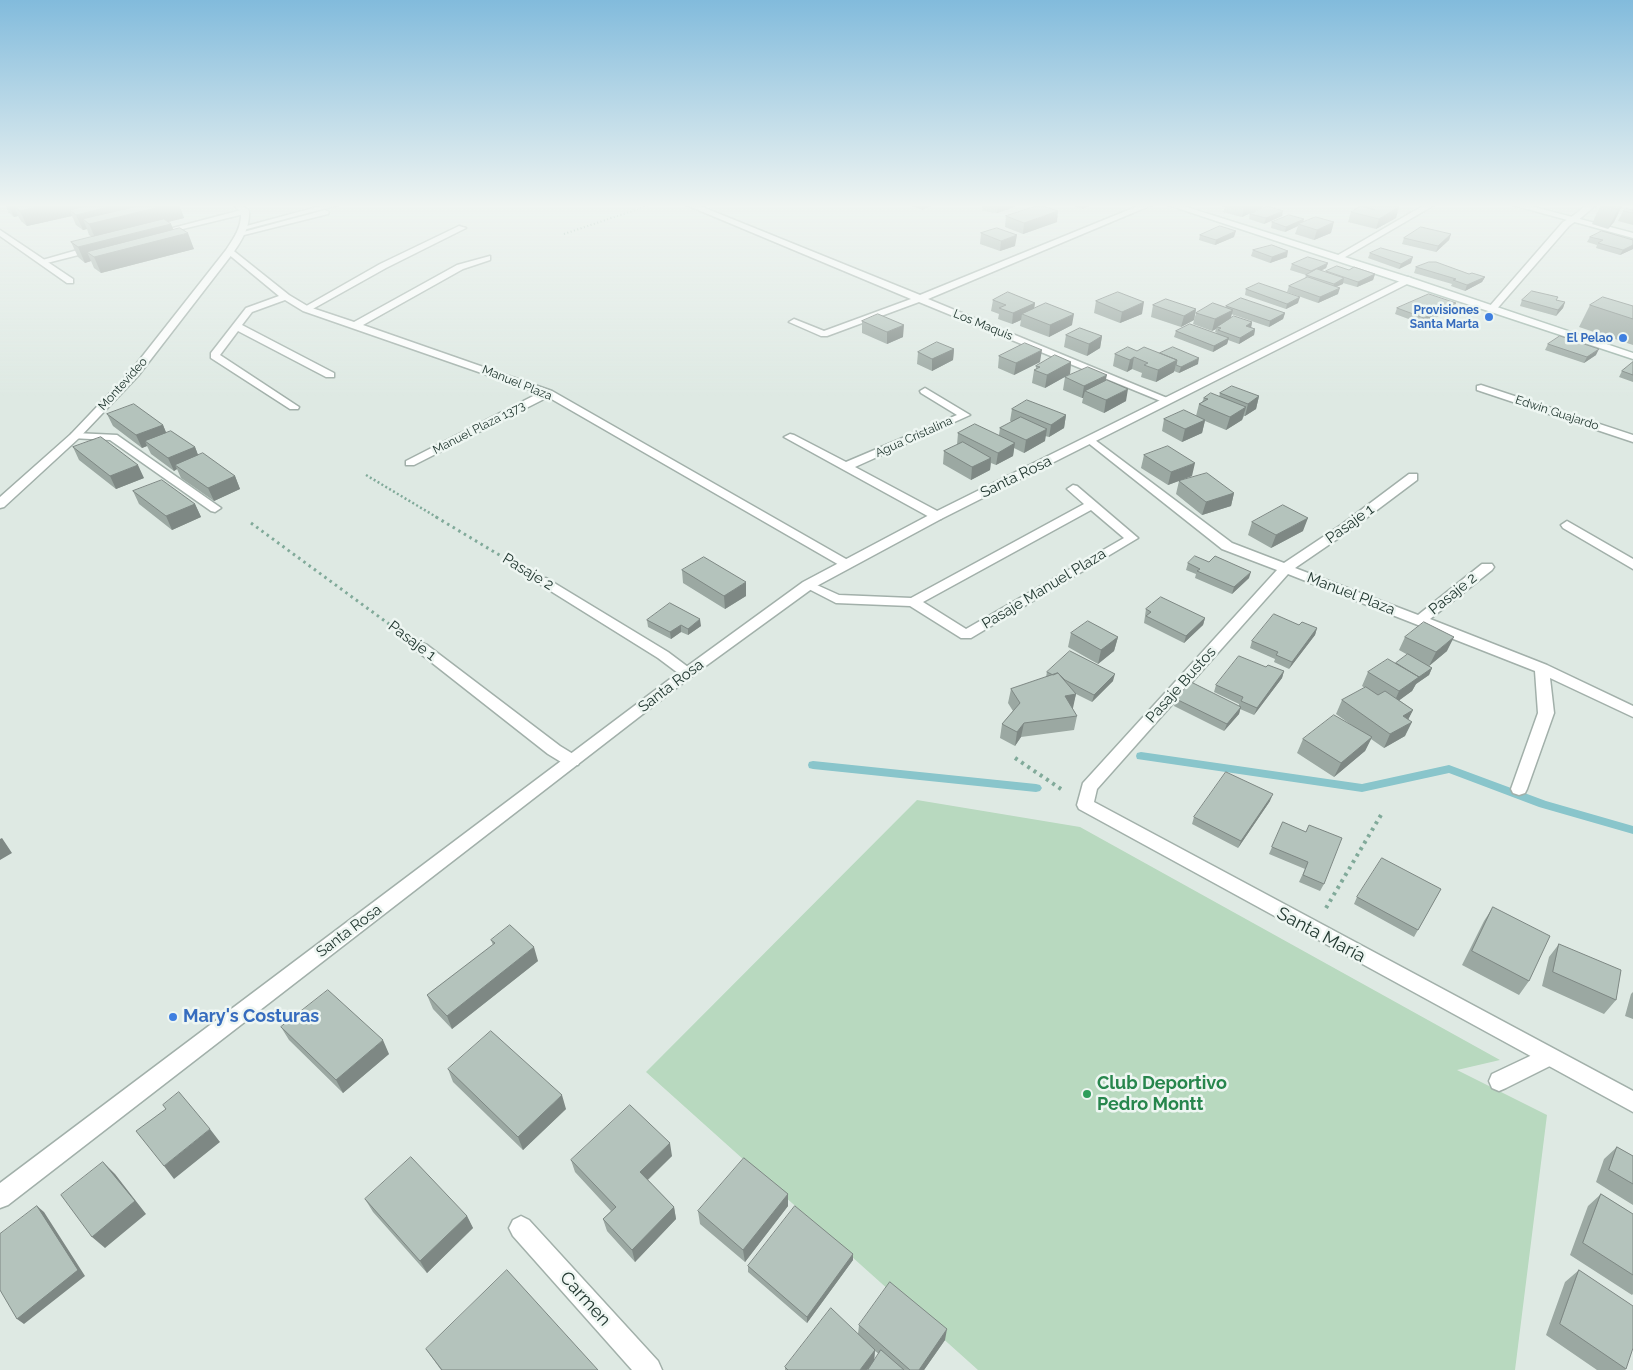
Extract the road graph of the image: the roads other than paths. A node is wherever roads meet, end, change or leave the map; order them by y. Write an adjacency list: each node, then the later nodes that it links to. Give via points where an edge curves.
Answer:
1 (51, 268): 11 (street)
2 (217, 268): 26 (street, Montevideo, via 134,374)
3 (251, 268): 12 (street, Manuel Plaza)
4 (378, 268): 14 (street)
5 (458, 268): 18 (street)
6 (843, 268): 13 (street, Los Maquis)
7 (995, 268): 13 (street)
8 (1369, 268): 10 (street)
9 (1528, 268): 15 (street)
10 (1408, 280): 15 (street); 24 (street, Santa Rosa)
11 (70, 281)
12 (286, 297): 14 (street, Manuel Plaza); 17 (street, via 252,308)
13 (919, 299): 16 (street, via 824,334); 24 (street, Los Maquis)
14 (306, 309): 18 (street, Manuel Plaza)
15 (1492, 309): 19 (street)
16 (794, 322)
17 (236, 326): 20 (street); 25 (street, via 216,358)
18 (354, 326): 23 (street, Manuel Plaza, via 516,380)
19 (1633, 356)
20 (330, 375)
21 (1481, 388): 28 (street, Edwin Guajardo)
22 (925, 391): 31 (street, Agua Cristalina, via 965,415)
23 (548, 394): 30 (street, Manuel Plaza 1373); 39 (street, Manuel Plaza)
24 (1167, 400): 29 (street, Santa Rosa)
25 (294, 407)
26 (75, 436): 34 (street, Montevideo); 36 (street, via 113,437)
27 (790, 437): 31 (street, Agua Cristalina)
28 (1633, 439)
29 (1091, 440): 37 (street, Santa Rosa); 42 (street, Manuel Plaza, via 1227,546)
30 (410, 463)
31 (847, 466): 37 (street, Agua Cristalina)
32 (1413, 477): 42 (street, Pasaje 1)
33 (1073, 489): 35 (street, Pasaje Manuel Plaza)
34 (0, 504)
35 (1092, 505): 45 (street); 45 (street, Pasaje Manuel Plaza, via 1132,538 966,635)
36 (214, 508)
37 (937, 516): 39 (street, Santa Rosa)
38 (1567, 524): 40 (street)
39 (846, 563): 44 (street, Santa Rosa)
40 (1633, 565)
41 (1487, 567): 46 (street, Pasaje 2)
42 (1286, 568): 46 (street, Manuel Plaza); 53 (street, Pasaje Bustos, via 1089,787)
43 (546, 582): 49 (street, Pasaje 2, via 663,654)
44 (808, 585): 45 (street, Pasaje Manuel Plaza, via 836,598); 49 (street, Santa Rosa)
45 (913, 602)
46 (1420, 620): 48 (street, Manuel Plaza)
47 (422, 648): 51 (street, Pasaje 1)
48 (1542, 668): 50 (street, Manuel Plaza); 52 (street, via 1546,712)
49 (687, 673): 51 (street, Santa Rosa)
50 (1633, 712)
51 (572, 761): 57 (street, Santa Rosa)
52 (1519, 789)
53 (1085, 806): 54 (street, Santa María)
54 (1547, 1057): 55 (street); 56 (street, Santa María)
55 (1499, 1081)
56 (1633, 1102)
57 (0, 1196)
58 (521, 1228): 59 (street, Carmen)
59 (649, 1370)

